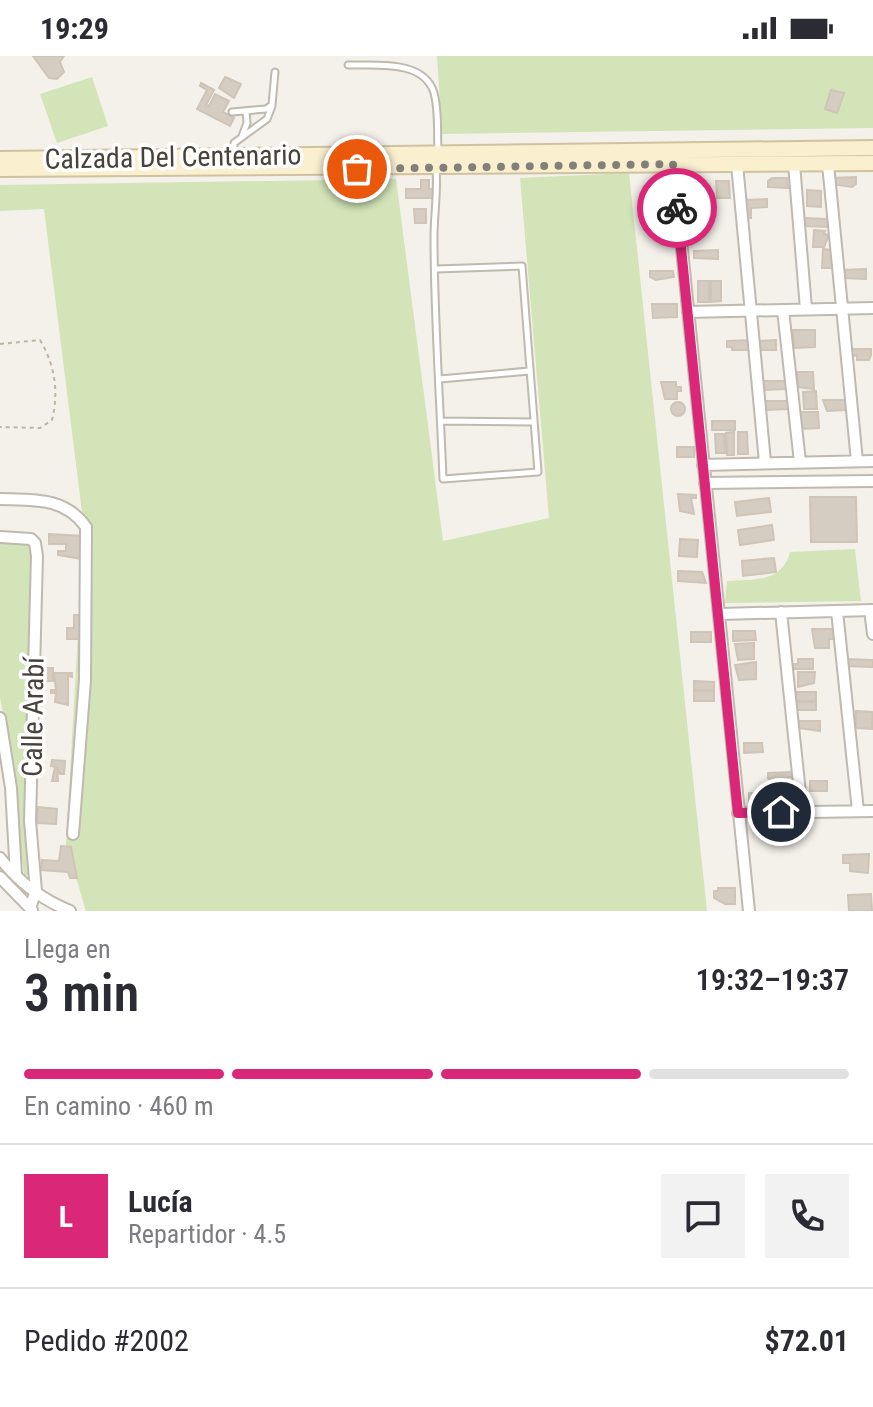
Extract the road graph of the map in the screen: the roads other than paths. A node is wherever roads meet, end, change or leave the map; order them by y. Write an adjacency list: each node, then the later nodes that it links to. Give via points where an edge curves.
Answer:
1 (348, 65): 8 (lane, via 403,67 420,75 434,92)
2 (275, 72): 3 (lane)
3 (272, 105): 4 (lane); 6 (lane, via 267,119)
4 (246, 111): 5 (lane); 6 (lane)
5 (232, 112)
6 (241, 138): 9 (lane, via 234,143)
7 (873, 148): 10 (main road, Calzada Del Centenario)
8 (438, 152): 9 (main road, Calzada Del Centenario); 10 (main road, Calzada Del Centenario); 16 (lane)
9 (234, 156): 11 (main road, Calzada Del Centenario)
10 (673, 157): 13 (main road, Calzada Del Centenario); 16 (main road, Calzada Del Centenario); 24 (street)
11 (0, 159)
12 (873, 163): 15 (main road, Calzada Del Centenario)
13 (737, 164): 14 (main road, Calzada Del Centenario); 22 (street)
14 (794, 164): 15 (main road, Calzada Del Centenario); 20 (street)
15 (828, 164): 21 (street)
16 (436, 168): 17 (main road, Calzada Del Centenario); 18 (lane)
17 (0, 169)
18 (436, 269): 25 (lane, via 522,266); 26 (lane)
19 (873, 308): 21 (street)
20 (806, 309): 21 (street); 23 (street)
21 (840, 309): 29 (street)
22 (751, 310): 23 (street); 24 (street); 31 (street)
23 (783, 310): 32 (street)
24 (688, 312): 33 (street)
25 (529, 371): 26 (lane); 28 (lane)
26 (440, 379): 27 (lane)
27 (441, 421): 28 (lane); 28 (lane, via 443,479 538,472)
28 (532, 422)
29 (857, 461): 30 (street); 32 (street)
30 (873, 461)
31 (765, 462): 32 (street); 33 (street)
32 (800, 462)
33 (703, 465): 35 (street)
34 (873, 481): 35 (street)
35 (705, 483): 41 (street)
36 (0, 499): 48 (street, via 59,502 86,527 85,680)
37 (0, 537): 52 (street, Calle Arabí, via 24,537 35,543 30,835)
38 (872, 610): 39 (street); 42 (street)
39 (837, 611): 40 (street); 44 (street)
40 (781, 612): 41 (street); 46 (street)
41 (720, 614): 47 (street)
42 (873, 634)
43 (0, 718): 50 (street)
44 (858, 811): 45 (street); 46 (street)
45 (873, 811)
46 (802, 812): 47 (street)
47 (738, 813): 55 (street)
48 (73, 834)
49 (0, 858): 50 (street)
50 (16, 875): 52 (street)
51 (0, 877): 53 (street)
52 (36, 891): 53 (street); 54 (street)
53 (31, 910)
54 (70, 911)
55 (749, 911)

